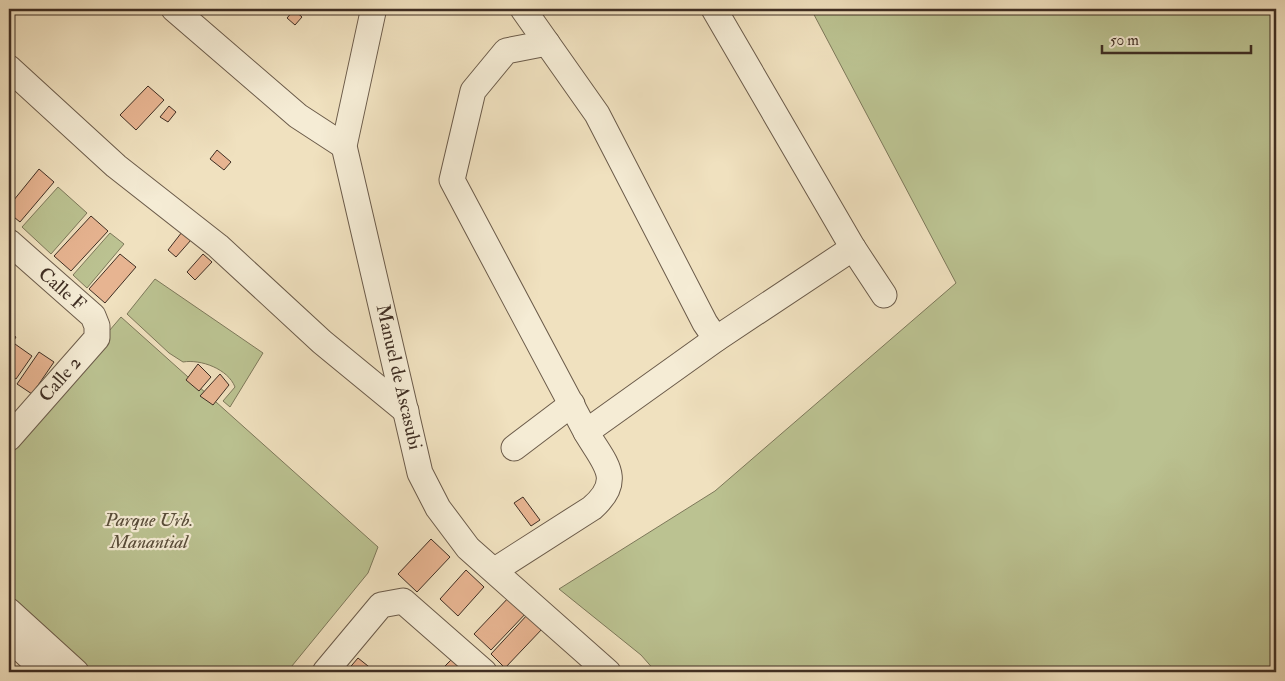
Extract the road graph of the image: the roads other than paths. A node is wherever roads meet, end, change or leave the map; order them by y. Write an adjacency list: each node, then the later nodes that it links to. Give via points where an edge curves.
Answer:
1 (174, 9): 7 (street, via 298,116)
2 (523, 9): 5 (street)
3 (714, 9): 9 (street)
4 (373, 12): 7 (street, Manuel de Ascasubi)
5 (547, 43): 12 (street, via 596,114 704,323); 13 (street, via 506,52 473,91 452,180)
6 (9, 68): 14 (street, via 116,166 218,246 322,342)
7 (344, 146): 14 (street, Manuel de Ascasubi)
8 (9, 242): 11 (street, Calle F)
9 (853, 248): 10 (street); 12 (street)
10 (884, 295)
11 (93, 316): 15 (street, Calle 2, via 97,338)
12 (716, 339): 16 (street)
13 (572, 404): 16 (street); 17 (street)
14 (406, 411): 18 (street, Manuel de Ascasubi, via 420,473 438,508 468,548)
15 (12, 428)
16 (586, 432): 18 (street, via 608,468 611,483 604,498)
17 (514, 448)
18 (495, 570): 25 (street, Manuel de Ascasubi)
19 (9, 611): 20 (street)
20 (14, 639): 21 (street); 22 (street)
21 (46, 672)
22 (76, 672)
23 (325, 672): 24 (street, via 381,605 393,602 403,602)
24 (484, 672)
25 (608, 672)

